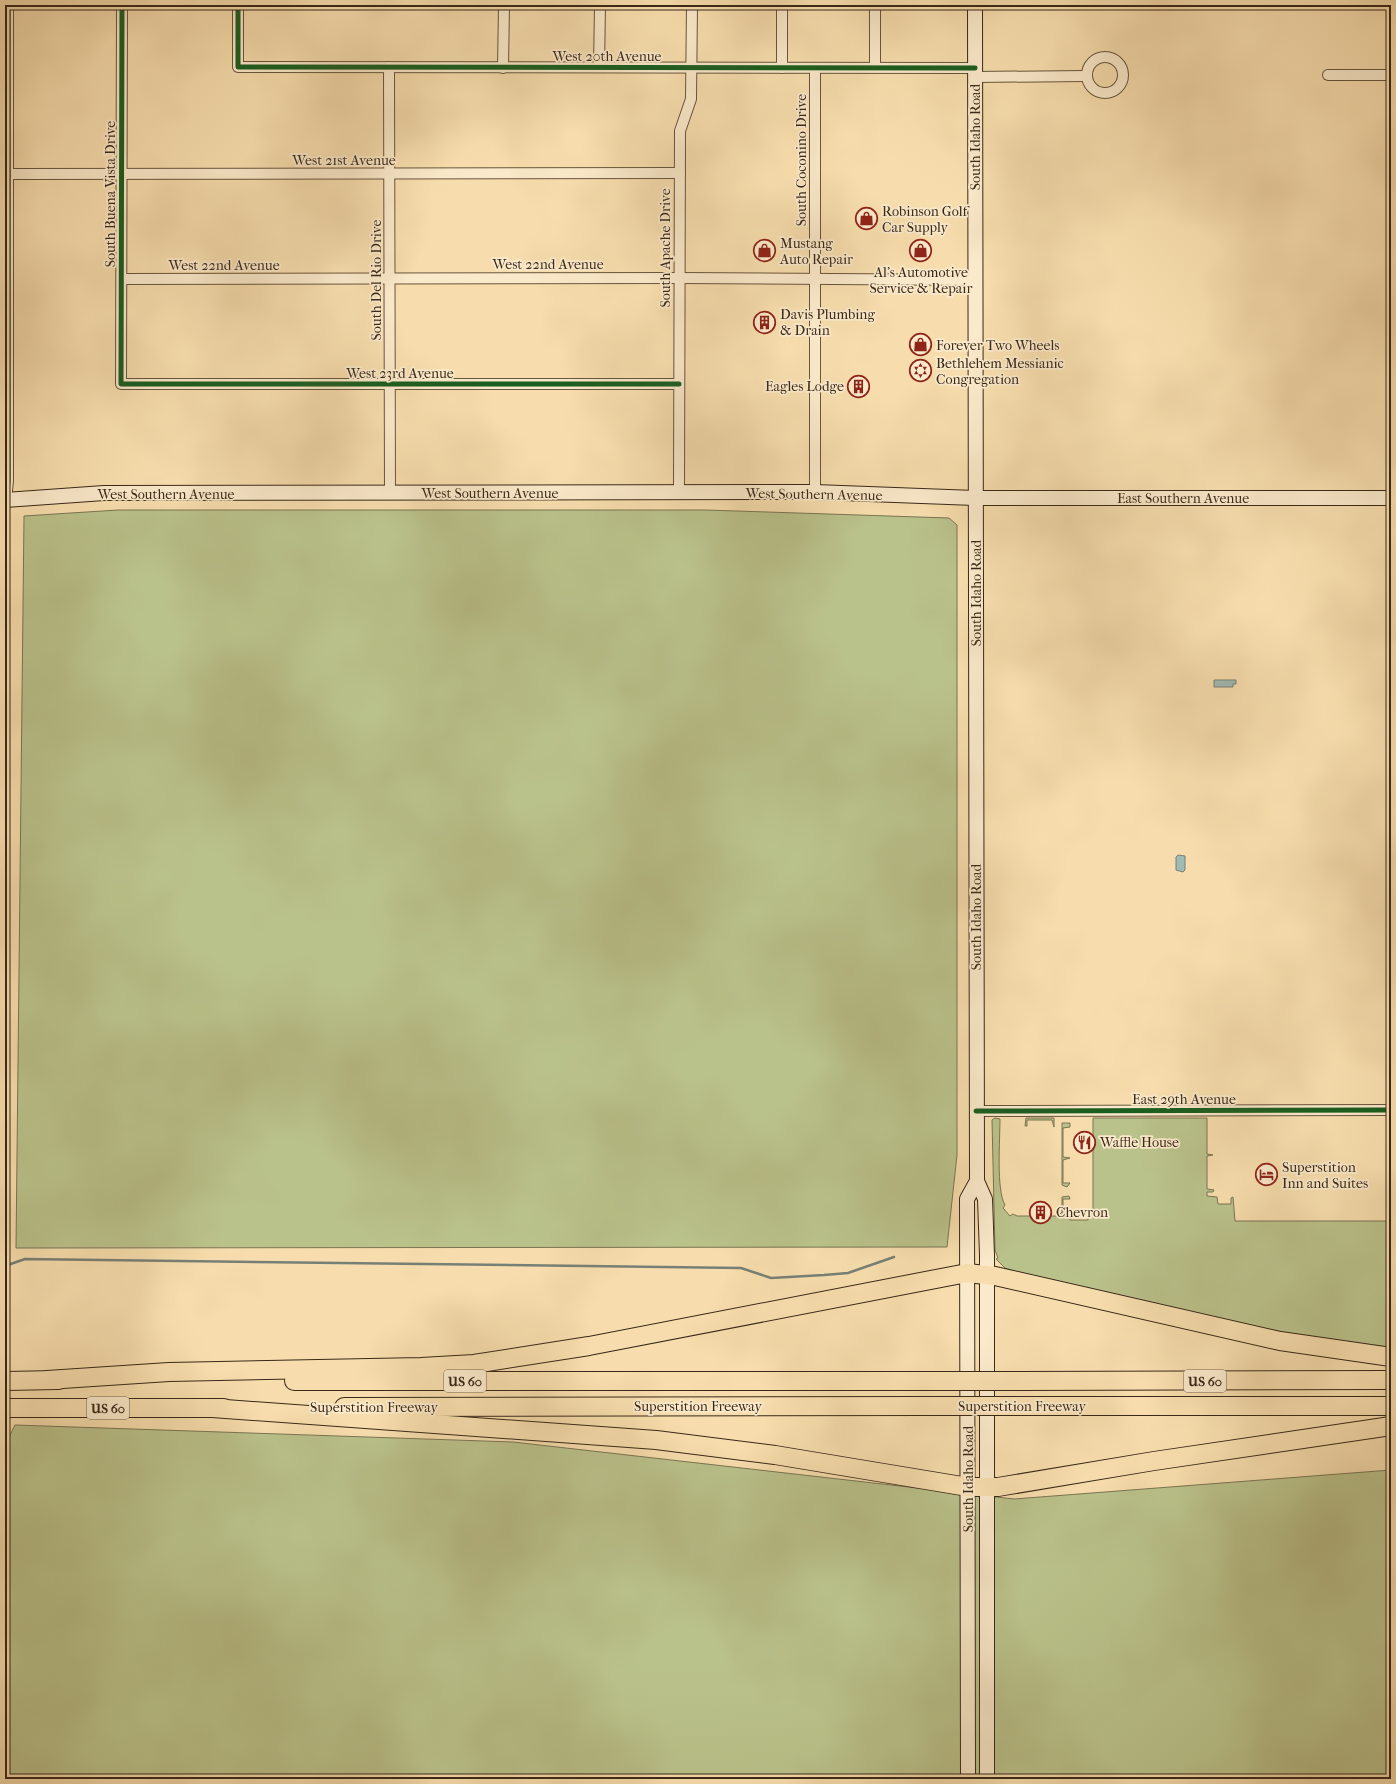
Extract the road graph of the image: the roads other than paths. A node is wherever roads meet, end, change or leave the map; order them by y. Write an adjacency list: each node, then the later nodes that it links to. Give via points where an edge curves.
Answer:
1 (8, 5): 21 (street)
2 (122, 5): 24 (street, South Buena Vista Drive)
3 (238, 5): 10 (street, West 20th Avenue, via 238,67)
4 (504, 5): 13 (street)
5 (600, 5): 11 (street)
6 (692, 5): 14 (street, South Apache Drive)
7 (782, 5): 15 (street)
8 (875, 5): 12 (street)
9 (975, 5): 17 (main road, South Idaho Road)
10 (390, 67): 13 (street, West 20th Avenue); 25 (street, South Del Rio Drive)
11 (599, 67): 13 (street, West 20th Avenue); 14 (street, West 20th Avenue)
12 (875, 67): 16 (street, West 20th Avenue); 17 (street, West 20th Avenue)
13 (504, 68)
14 (692, 68): 15 (street, West 20th Avenue); 22 (street, South Apache Drive, via 691,99 680,131)
15 (782, 68): 16 (street, West 20th Avenue)
16 (815, 68): 29 (street, South Coconino Drive)
17 (976, 72): 20 (street, West 20th Avenue); 30 (main road, South Idaho Road)
18 (1328, 75): 19 (street)
19 (1391, 75)
20 (1087, 76)
21 (6, 83): 23 (street)
22 (680, 173): 25 (street, West 21st Avenue); 27 (street, South Apache Drive)
23 (8, 174): 24 (street, West 21st Avenue); 31 (street)
24 (122, 174): 25 (street, West 21st Avenue); 28 (street, South Buena Vista Drive)
25 (390, 174): 26 (street, South Del Rio Drive)
26 (389, 278): 27 (street, West 22nd Avenue); 28 (street, West 22nd Avenue); 34 (street, South Del Rio Drive)
27 (679, 278): 29 (street, West 22nd Avenue); 33 (street, South Apache Drive)
28 (122, 279): 32 (street, South Buena Vista Drive)
29 (815, 279): 30 (street, West 22nd Avenue); 35 (street, South Coconino Drive)
30 (975, 280): 38 (main road, South Idaho Road)
31 (6, 301): 40 (street, via 8,481)
32 (121, 384): 34 (street, West 23rd Avenue)
33 (679, 384): 34 (street, West 23rd Avenue); 37 (street, South Apache Drive)
34 (390, 385): 36 (street, South Del Rio Drive)
35 (814, 492): 37 (main road, West Southern Avenue); 38 (main road, West Southern Avenue)
36 (390, 493): 37 (main road, West Southern Avenue); 40 (main road, West Southern Avenue, via 104,494)
37 (679, 493)
38 (975, 498): 39 (main road, East Southern Avenue); 42 (main road, South Idaho Road)
39 (1391, 498)
40 (5, 500)
41 (1391, 1110): 42 (street, East 29th Avenue)
42 (976, 1111): 43 (main road, South Idaho Road)
43 (977, 1181): 44 (main road, South Idaho Road, via 967,1199); 45 (main road, South Idaho Road, via 986,1199)
44 (967, 1273): 45 (highway); 47 (highway, via 589,1346 481,1363 421,1367 168,1372); 54 (main road, South Idaho Road)
45 (986, 1274): 46 (highway, via 1280,1341); 55 (main road, South Idaho Road)
46 (1391, 1357)
47 (47, 1380): 48 (highway, Superstition Freeway / US 60, bridge); 49 (highway, Superstition Freeway / US 60)
48 (1391, 1380)
49 (5, 1381)
50 (1391, 1406): 52 (highway, Superstition Freeway / US 60, bridge)
51 (5, 1408): 52 (highway, Superstition Freeway / US 60)
52 (212, 1408): 54 (highway, via 656,1440 775,1455)
53 (1391, 1426): 55 (highway)
54 (968, 1487): 55 (highway); 56 (main road, South Idaho Road)
55 (987, 1487): 57 (main road, South Idaho Road)
56 (968, 1779)
57 (987, 1779)

